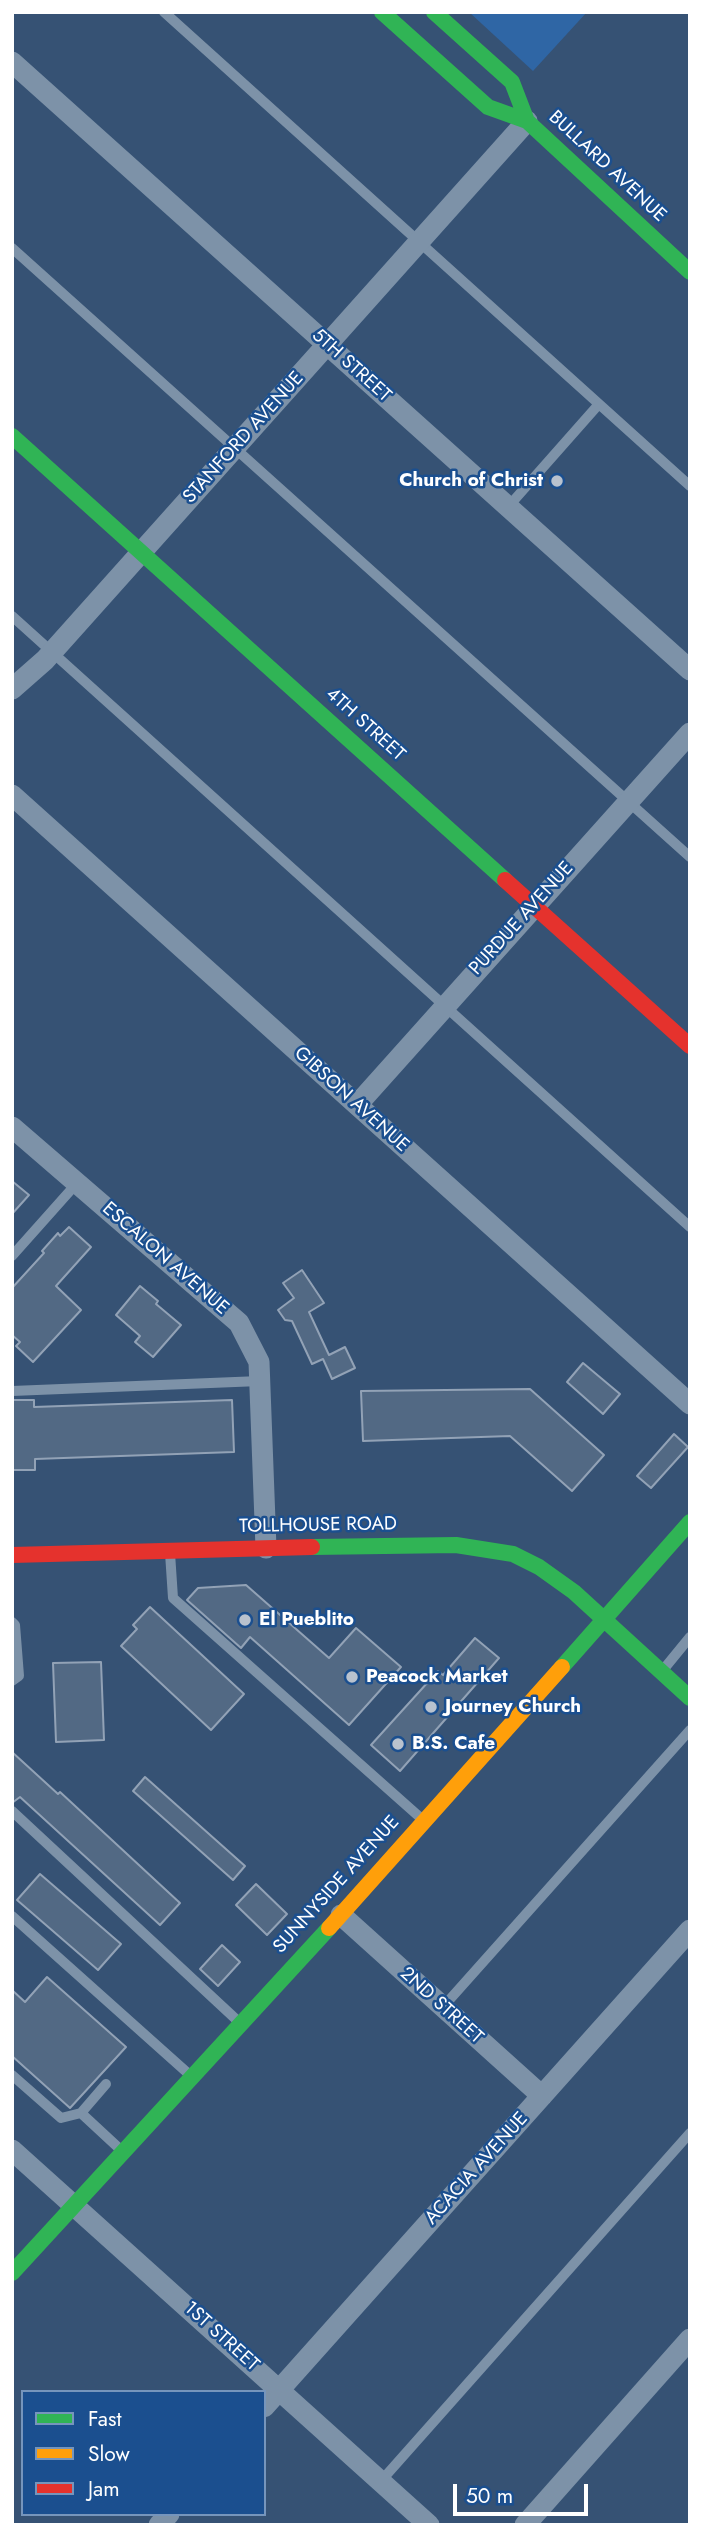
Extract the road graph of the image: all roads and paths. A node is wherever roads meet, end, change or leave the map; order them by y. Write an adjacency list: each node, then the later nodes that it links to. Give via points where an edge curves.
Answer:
1 (164, 12): 6 (lane)
2 (382, 12): 5 (street, BULLARD AVENUE, via 488,107)
3 (434, 12): 5 (street, BULLARD AVENUE, via 512,82)
4 (12, 62): 9 (street, 5TH STREET)
5 (527, 121): 6 (street, STANFORD AVENUE); 8 (street, BULLARD AVENUE)
6 (419, 242): 9 (street, STANFORD AVENUE); 10 (lane)
7 (12, 248): 12 (lane)
8 (690, 272)
9 (327, 345): 12 (street, STANFORD AVENUE); 14 (street, 5TH STREET)
10 (599, 404): 13 (lane); 14 (lane)
11 (12, 436): 15 (street, 4TH STREET)
12 (235, 448): 15 (street, STANFORD AVENUE); 22 (lane)
13 (690, 486)
14 (508, 507): 18 (street, 5TH STREET)
15 (142, 552): 17 (street, STANFORD AVENUE); 24 (street, 4TH STREET)
16 (12, 616): 17 (lane)
17 (52, 652): 19 (street, STANFORD AVENUE); 25 (lane)
18 (690, 670)
19 (12, 689)
20 (690, 733): 22 (street, PURDUE AVENUE)
21 (14, 800): 27 (street, GIBSON AVENUE)
22 (627, 801): 23 (lane); 24 (street, PURDUE AVENUE)
23 (690, 857)
24 (534, 906): 25 (street, PURDUE AVENUE); 26 (street, 4TH STREET)
25 (444, 1007): 27 (street, PURDUE AVENUE); 30 (lane)
26 (690, 1046)
27 (357, 1105): 34 (street, GIBSON AVENUE)
28 (12, 1127): 29 (street, ESCALON AVENUE)
29 (77, 1183): 31 (lane); 32 (street, ESCALON AVENUE, via 239,1323 259,1362)
30 (690, 1227)
31 (12, 1256)
32 (260, 1381): 33 (lane); 36 (street, ESCALON AVENUE)
33 (12, 1391)
34 (690, 1404)
35 (688, 1528): 39 (street, SUNNYSIDE AVENUE)
36 (266, 1548): 37 (street, TOLLHOUSE ROAD); 39 (street, TOLLHOUSE ROAD, via 456,1545 491,1549 539,1567)
37 (170, 1550): 38 (street, TOLLHOUSE ROAD); 47 (lane, via 173,1598)
38 (12, 1555)
39 (602, 1619): 42 (street, TOLLHOUSE ROAD); 47 (street, SUNNYSIDE AVENUE)
40 (12, 1622): 43 (lane, via 19,1676)
41 (690, 1637): 42 (lane)
42 (662, 1673): 44 (street, TOLLHOUSE ROAD)
43 (12, 1681)
44 (690, 1698)
45 (690, 1730): 51 (lane)
46 (12, 1811): 52 (lane)
47 (423, 1820): 48 (street, SUNNYSIDE AVENUE)
48 (341, 1915): 51 (street, 2ND STREET); 52 (street, SUNNYSIDE AVENUE)
49 (12, 1916): 54 (lane)
50 (690, 1930): 56 (street, ACACIA AVENUE)
51 (443, 2007): 56 (street, 2ND STREET)
52 (240, 2023): 54 (street, SUNNYSIDE AVENUE)
53 (12, 2075): 57 (lane, via 61,2118)
54 (191, 2076): 59 (street, SUNNYSIDE AVENUE)
55 (106, 2084): 57 (lane)
56 (542, 2096): 64 (street, ACACIA AVENUE)
57 (81, 2113): 59 (lane)
58 (690, 2133): 66 (lane)
59 (122, 2151): 61 (street, SUNNYSIDE AVENUE)
60 (15, 2158): 61 (street, 1ST STREET)
61 (74, 2205): 62 (street, SUNNYSIDE AVENUE); 64 (street, 1ST STREET)
62 (12, 2273)
63 (690, 2339): 68 (street)
64 (279, 2390): 65 (street, ACACIA AVENUE); 66 (street, 1ST STREET)
65 (266, 2405)
66 (381, 2481): 67 (street, 1ST STREET)
67 (429, 2525)
68 (525, 2525)

